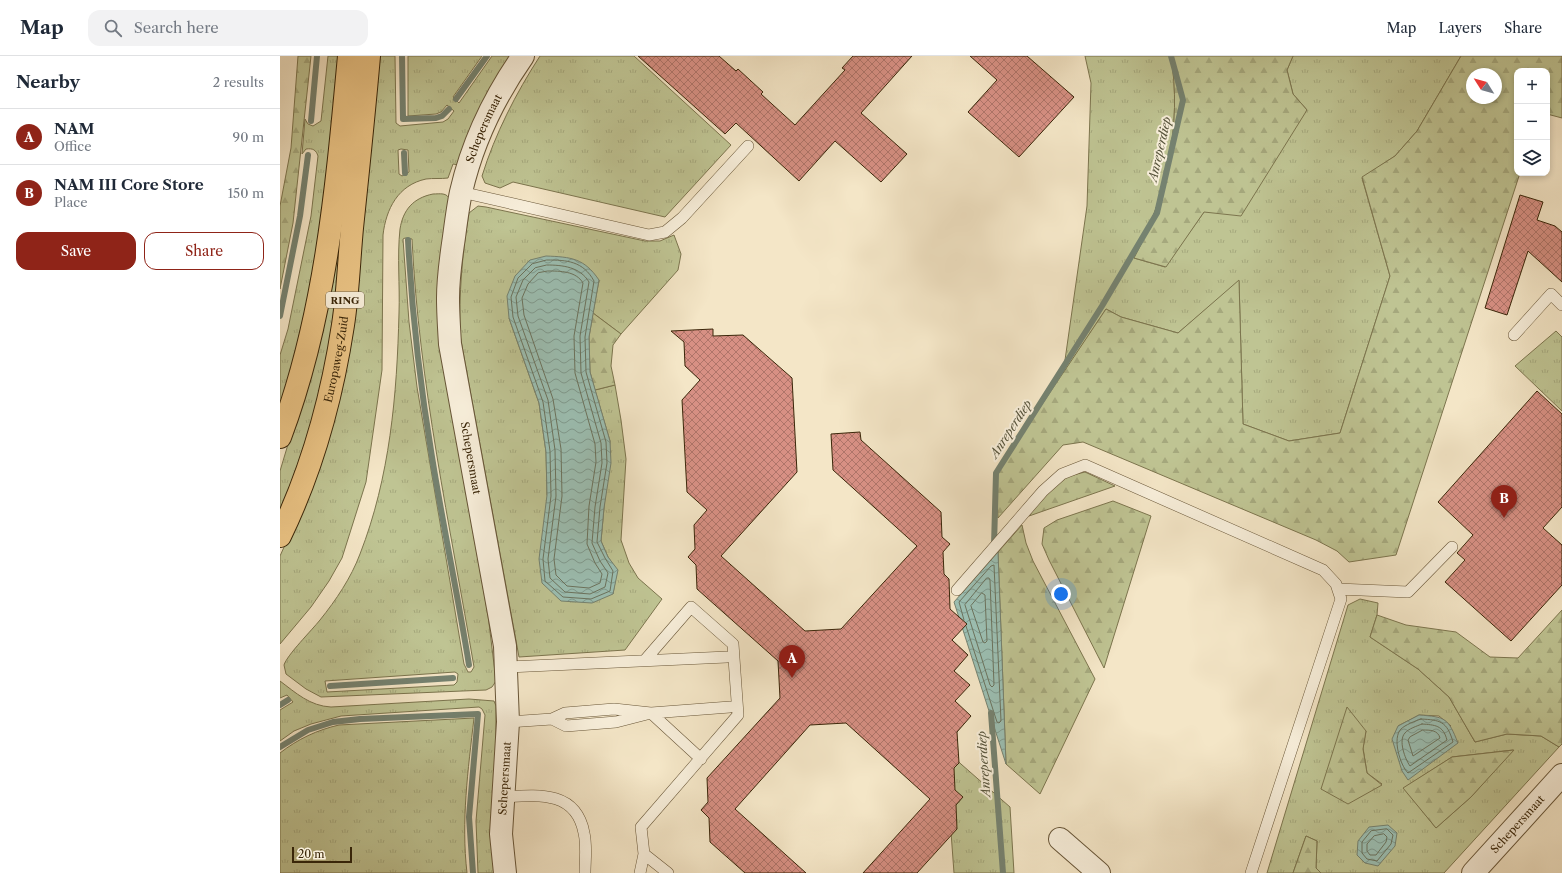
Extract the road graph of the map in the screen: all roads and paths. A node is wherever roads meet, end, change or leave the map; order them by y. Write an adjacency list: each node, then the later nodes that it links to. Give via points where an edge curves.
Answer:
1 (349, 56): 8 (main road, RING, via 337,181 316,316 292,406)
2 (369, 56): 9 (main road, Europaweg-Zuid / RING, via 347,289 337,359 312,457)
3 (523, 56): 5 (street, Schepersmaat, via 510,74 482,130)
4 (748, 146): 5 (lane, via 682,218 666,232 648,235)
5 (461, 192): 15 (street, Schepersmaat, via 450,265 450,344 505,646)
6 (1562, 305): 7 (lane, via 1551,294)
7 (1514, 334)
8 (280, 437)
9 (280, 536)
10 (1452, 547): 11 (lane, via 1408,592)
11 (1338, 589): 12 (lane, via 1323,570 1085,465 1062,474 1043,491); 29 (lane, via 1341,599)
12 (957, 590)
13 (727, 657): 14 (lane)
14 (645, 660): 15 (lane); 19 (lane, via 691,607 733,644 738,715)
15 (506, 667): 18 (street, Schepersmaat)
16 (730, 707): 17 (lane)
17 (651, 713): 18 (lane, via 614,709 565,713 552,719); 19 (lane)
18 (508, 722): 21 (street, Schepersmaat)
19 (701, 759): 23 (lane, via 641,827)
20 (1562, 775): 30 (street, Schepersmaat)
21 (503, 797): 24 (street, Schepersmaat, via 501,834); 25 (lane, via 539,795 558,799 574,810 585,834)
22 (1060, 839): 28 (street)
23 (644, 854): 26 (lane); 27 (lane)
24 (505, 873)
25 (585, 873)
26 (640, 873)
27 (668, 873)
28 (1099, 873)
29 (1251, 873)
30 (1473, 873)

